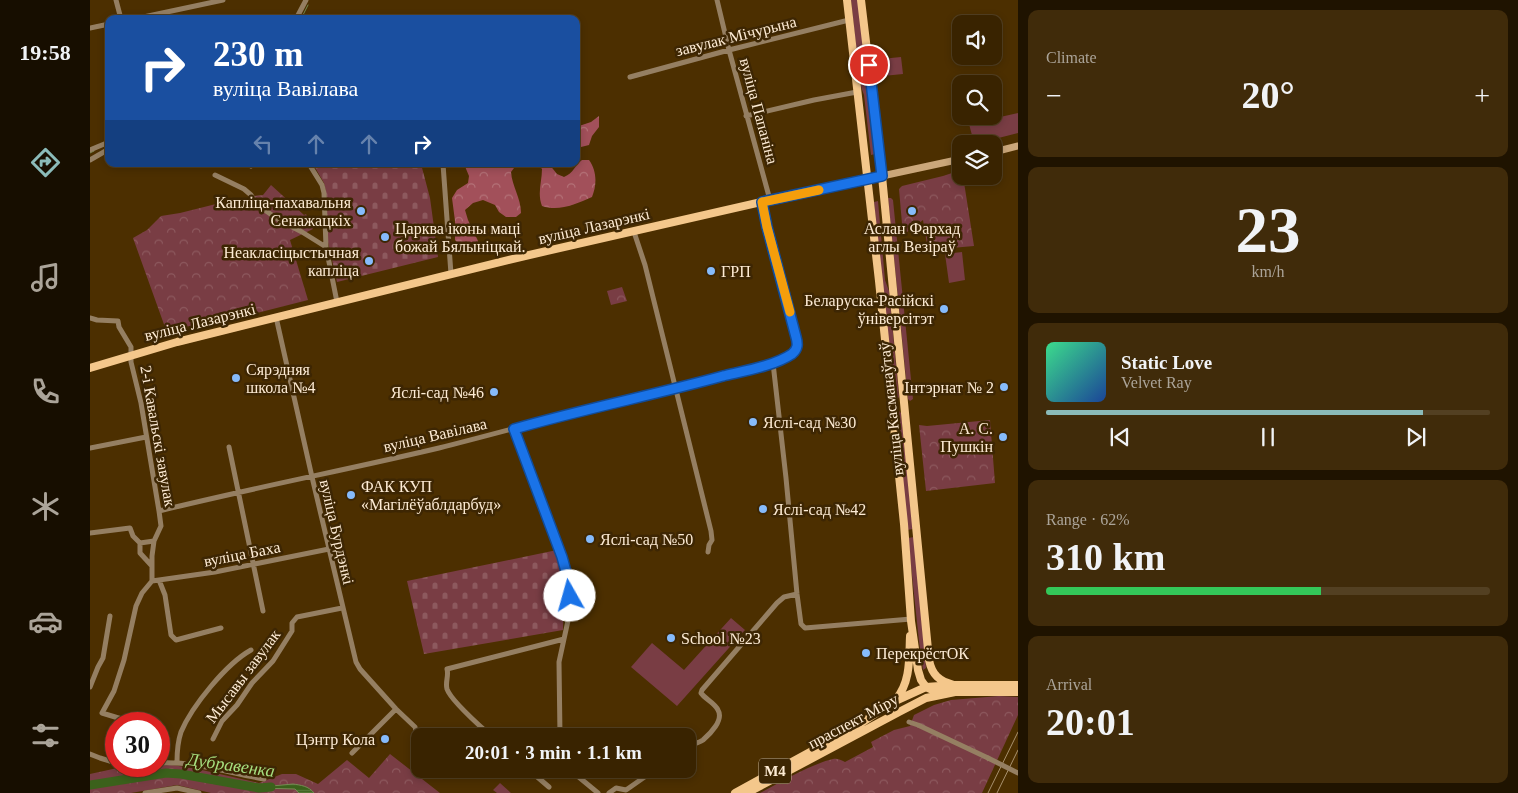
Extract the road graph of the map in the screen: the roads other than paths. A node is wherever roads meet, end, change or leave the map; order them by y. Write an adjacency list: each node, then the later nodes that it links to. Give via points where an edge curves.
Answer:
1 (116, 0): 7 (street)
2 (223, 0): 8 (street)
3 (306, 0): 9 (street)
4 (717, 0): 13 (street, вуліца Папаніна)
5 (847, 0): 10 (main road, вуліца Касманаўтаў)
6 (861, 0): 27 (main road, вуліца Касманаўтаў)
7 (121, 15)
8 (153, 15)
9 (298, 15)
10 (849, 20): 13 (street, завулак Мічурына); 15 (main road, вуліца Касманаўтаў)
11 (105, 25): 12 (street)
12 (90, 28)
13 (729, 50): 14 (street, завулак Мічурына); 16 (street, вуліца Папаніна)
14 (630, 77)
15 (857, 92): 16 (street); 28 (main road, вуліца Касманаўтаў)
16 (746, 116): 29 (street, вуліца Папаніна)
17 (105, 144): 19 (street)
18 (1018, 146): 20 (main road)
19 (90, 150)
20 (1002, 150)
21 (105, 151): 22 (street)
22 (90, 160)
23 (952, 161): 27 (main road, вуліца Лазарэнкі)
24 (310, 167): 31 (street, via 324,193)
25 (443, 167): 32 (street)
26 (215, 175): 31 (street, via 244,189 256,204 278,220)
27 (882, 176): 28 (main road, вуліца Лазарэнкі); 65 (main road, вуліца Касманаўтаў)
28 (868, 180): 29 (main road, вуліца Лазарэнкі); 61 (main road, вуліца Касманаўтаў)
29 (766, 201): 30 (main road, вуліца Лазарэнкі); 37 (street, вуліца Папаніна, via 767,227 798,345 792,354)
30 (634, 232): 32 (main road, вуліца Лазарэнкі); 39 (street)
31 (326, 247): 33 (street)
32 (451, 274): 33 (main road, вуліца Лазарэнкі)
33 (337, 302): 34 (main road, вуліца Лазарэнкі)
34 (276, 317): 36 (main road, вуліца Лазарэнкі); 44 (street, вуліца Бурдэнкі)
35 (90, 318): 36 (street, 2-і Кавальскі завулак, via 118,321 131,347)
36 (131, 355): 38 (main road, вуліца Лазарэнкі); 41 (street, 2-і Кавальскі завулак)
37 (773, 363): 39 (street, вуліца Вавілава); 57 (street)
38 (90, 368)
39 (676, 388): 40 (street, вуліца Вавілава); 52 (street, via 711,531)
40 (514, 429): 44 (street, вуліца Вавілава); 63 (street, via 567,575 570,596)
41 (146, 437): 43 (street); 46 (street, 2-і Кавальскі завулак)
42 (230, 447): 45 (street)
43 (90, 448)
44 (312, 477): 45 (street, вуліца Вавілава); 51 (street, вуліца Бурдэнкі)
45 (239, 492): 46 (street, вуліца Вавілава); 54 (street)
46 (159, 510): 49 (street, 2-і Кавальскі завулак, via 161,526)
47 (90, 526): 48 (street)
48 (91, 532): 50 (street, via 128,527)
49 (154, 541): 50 (street); 53 (street, 2-і Кавальскі завулак)
50 (140, 543): 53 (street, via 140,553)
51 (329, 549): 54 (street, вуліца Баха); 58 (street, вуліца Бурдэнкі)
52 (708, 552)
53 (152, 565): 56 (street, 2-і Кавальскі завулак)
54 (254, 565): 55 (street, вуліца Баха); 59 (street)
55 (159, 580): 56 (street); 62 (street, via 173,638 176,640)
56 (152, 581): 76 (street, via 136,606 124,660 114,691 102,713)
57 (797, 594): 61 (street, via 801,624 805,628); 82 (street, via 784,597 777,603 702,690 704,698 718,709 720,716 702,742)
58 (342, 608): 74 (street, вуліца Бурдэнкі, via 356,662); 81 (street, Мысавы завулак, via 296,617 292,631 273,661 222,721)
59 (263, 611)
60 (110, 616): 68 (street, via 103,658)
61 (911, 620): 66 (main road, вуліца Касманаўтаў); 73 (main road, вуліца Касманаўтаў, via 907,680)
62 (220, 628)
63 (564, 639): 79 (street, via 447,669 448,692); 80 (street, via 559,662)
64 (251, 650): 87 (street, via 216,681 189,715 180,734)
65 (930, 666): 66 (main road, via 926,676); 69 (main road, вуліца Касманаўтаў); 71 (main road, via 933,673)
66 (918, 670): 69 (main road)
67 (1018, 685): 70 (main road, М4)
68 (90, 687)
69 (926, 687): 71 (main road, праспект Міру / М4); 73 (main road, праспект Міру / М4); 75 (main road)
70 (1002, 688): 71 (main road, М4); 72 (main road, М4)
71 (952, 690): 75 (main road, праспект Міру / М4, via 926,698)
72 (1018, 692)
73 (893, 702): 98 (main road, праспект Міру / М4, via 854,728)
74 (396, 709): 78 (street, вуліца Бурдэнкі); 83 (street)
75 (899, 712): 99 (main road, праспект Міру / М4)
76 (105, 714)
77 (909, 722): 88 (street, bridge)
78 (415, 728)
79 (483, 728)
80 (560, 728)
81 (213, 739)
82 (696, 744)
83 (352, 753)
84 (90, 754): 85 (street)
85 (105, 760)
86 (170, 762): 87 (street)
87 (177, 762): 92 (street)
88 (1018, 773)
89 (539, 778): 93 (street)
90 (580, 778): 96 (street)
91 (643, 778): 97 (street, via 626,790 616,788)
92 (264, 779)
93 (549, 786)
94 (145, 793): 95 (street, via 177,788)
95 (199, 793)
96 (598, 793)
97 (609, 793)
98 (735, 793)
99 (747, 793)

